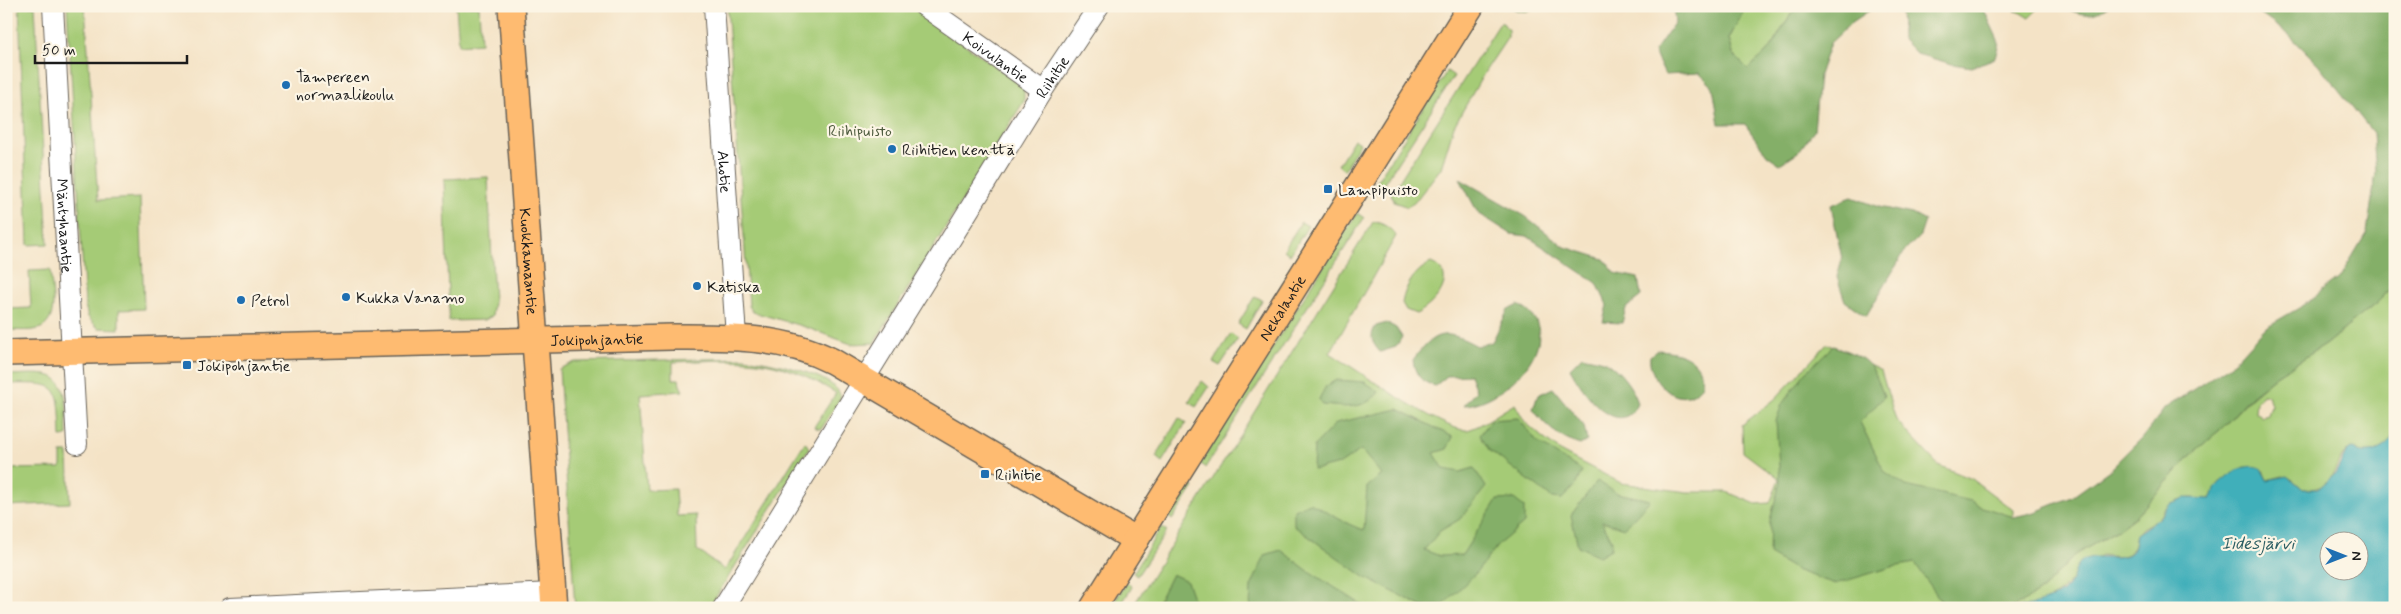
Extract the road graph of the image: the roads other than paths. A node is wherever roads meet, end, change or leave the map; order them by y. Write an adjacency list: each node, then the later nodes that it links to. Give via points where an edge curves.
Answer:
1 (53, 6): 10 (street, Mäntyhaantie)
2 (511, 6): 9 (main road, Kuokkamaantie)
3 (714, 6): 8 (street, Ahotie)
4 (924, 6): 7 (street, Koivulantie)
5 (1099, 6): 7 (street, Riihitie)
6 (1471, 6): 14 (main road, Nekalantie)
7 (1043, 90): 12 (street, Riihitie)
8 (736, 336): 9 (main road, Jokipohjantie); 12 (main road, Jokipohjantie, via 774,341 806,350)
9 (535, 339): 10 (main road, Jokipohjantie); 15 (main road, Kuokkamaantie)
10 (73, 351): 11 (main road, Jokipohjantie); 13 (street, Mäntyhaantie)
11 (6, 352)
12 (865, 380): 14 (main road, Jokipohjantie); 17 (street, Riihitie)
13 (77, 444)
14 (1136, 540): 18 (main road, Nekalantie)
15 (553, 600): 16 (street)
16 (230, 608)
17 (723, 608)
18 (1093, 608)

